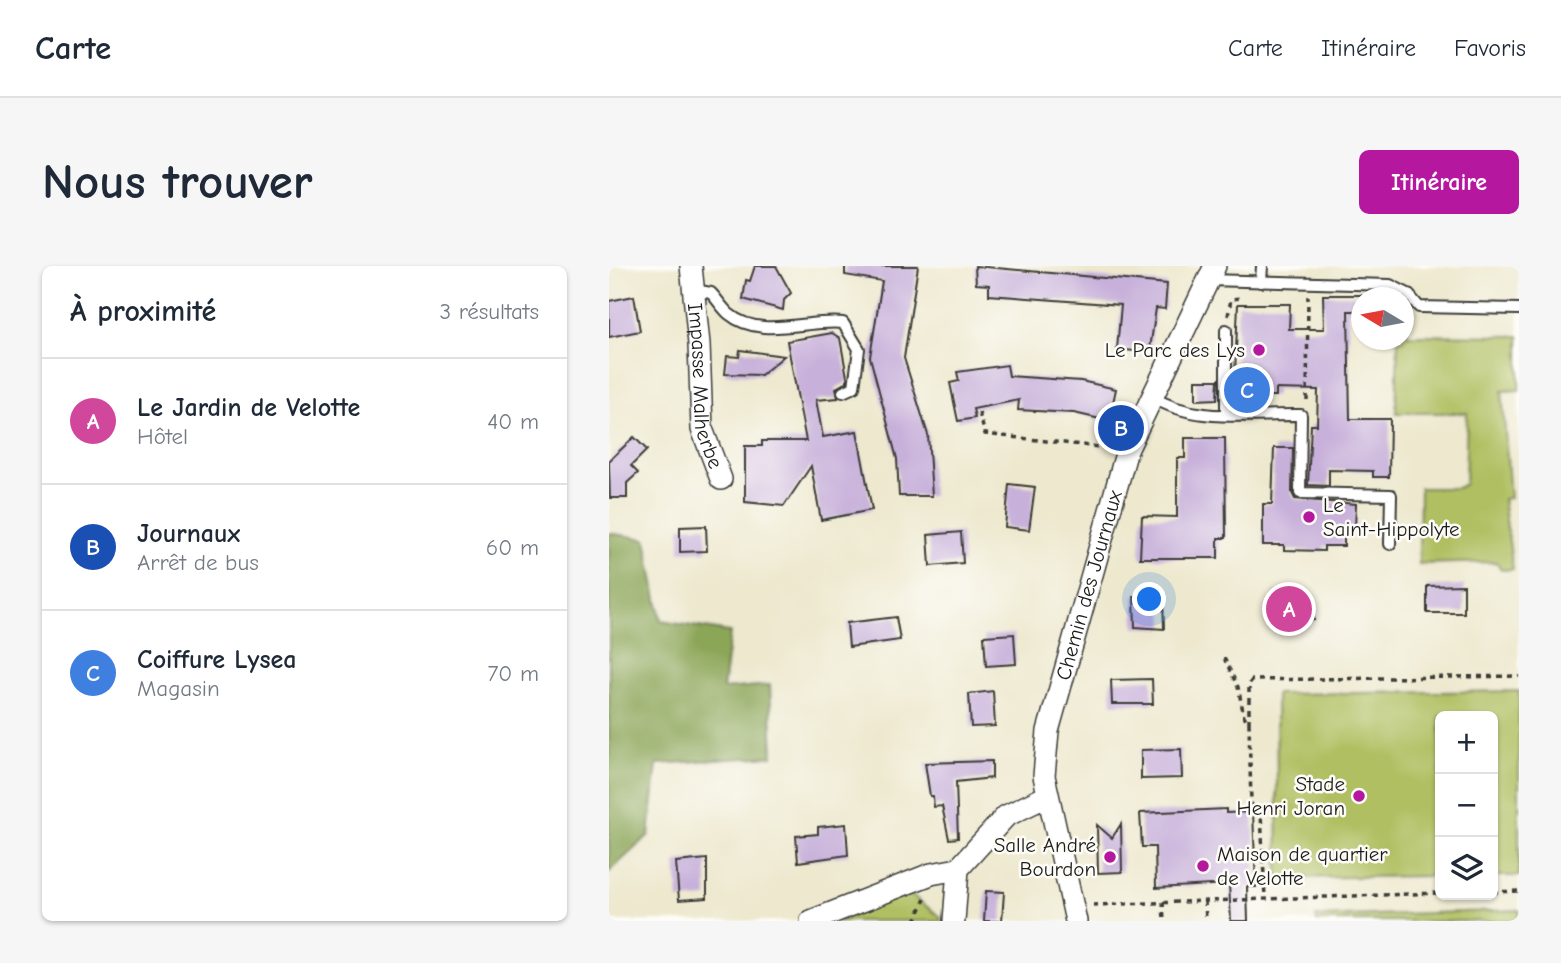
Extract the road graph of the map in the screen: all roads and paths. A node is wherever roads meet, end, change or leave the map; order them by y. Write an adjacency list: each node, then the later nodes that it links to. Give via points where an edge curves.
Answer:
1 (691, 266): 6 (street, Impasse Malherbe)
2 (1262, 266): 4 (lane)
3 (1212, 273): 4 (lane); 10 (street, Chemin des Journaux)
4 (1256, 282): 5 (lane); 8 (path, via 1252,298 1231,299)
5 (1309, 283): 7 (lane, via 1390,285 1408,293 1419,307); 13 (path, via 1307,405)
6 (694, 290): 9 (lane, Impasse Malherbe, via 711,293 728,314 745,324 770,328 843,323 859,349 854,387); 15 (street, Impasse Malherbe, via 702,429)
7 (1519, 309)
8 (1226, 330): 12 (lane)
9 (843, 392)
10 (1151, 396): 12 (lane, via 1190,414); 14 (street, Chemin des Journaux)
11 (979, 413): 14 (path, via 985,434)
12 (1226, 414): 13 (lane)
13 (1301, 415): 16 (lane, via 1300,493 1391,495)
14 (1127, 450): 20 (street, Chemin des Journaux, via 1048,731 1044,759)
15 (721, 479)
16 (1390, 544)
17 (1224, 658): 19 (path)
18 (1519, 676): 19 (path, via 1252,680)
19 (1249, 723): 25 (path, via 1251,804 1261,813)
20 (1047, 796): 21 (street, via 1006,816); 28 (street, Chemin des Journaux)
21 (958, 869): 29 (street, via 932,874); 30 (street)
22 (1519, 891): 23 (path)
23 (1498, 892)
24 (1435, 893): 25 (path)
25 (1265, 898): 26 (path)
26 (1205, 901): 27 (path); 32 (path)
27 (1163, 902): 28 (path); 31 (path)
28 (1074, 913)
29 (811, 921)
30 (954, 921)
31 (1164, 921)
32 (1206, 921)

